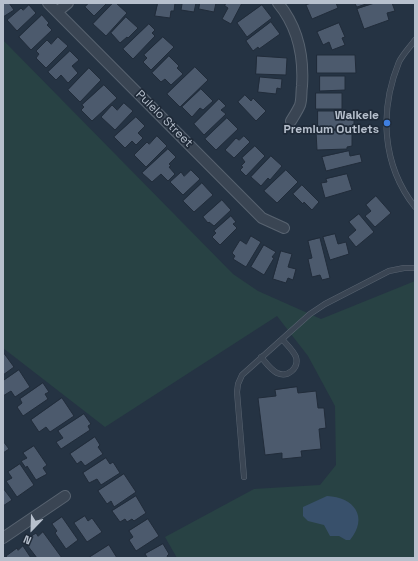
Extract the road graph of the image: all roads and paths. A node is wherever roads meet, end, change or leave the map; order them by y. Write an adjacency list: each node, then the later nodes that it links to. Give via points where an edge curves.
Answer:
1 (48, 3): 4 (street, Pulelo Street)
2 (68, 3): 4 (street)
3 (278, 3): 6 (street, via 298,38 302,55 301,104)
4 (57, 12): 8 (street, Pulelo Street, via 262,218)
5 (415, 40): 7 (lane, via 400,61 393,81 386,129 393,170)
6 (291, 121)
7 (415, 207)
8 (284, 228)
9 (415, 268): 10 (lane, via 389,271 325,304)
10 (282, 339): 11 (lane); 11 (lane, via 296,357 293,370 285,375 276,373)
11 (261, 358): 12 (lane, via 242,375 236,392)
12 (244, 477)
13 (65, 496): 14 (street)
14 (3, 538)

